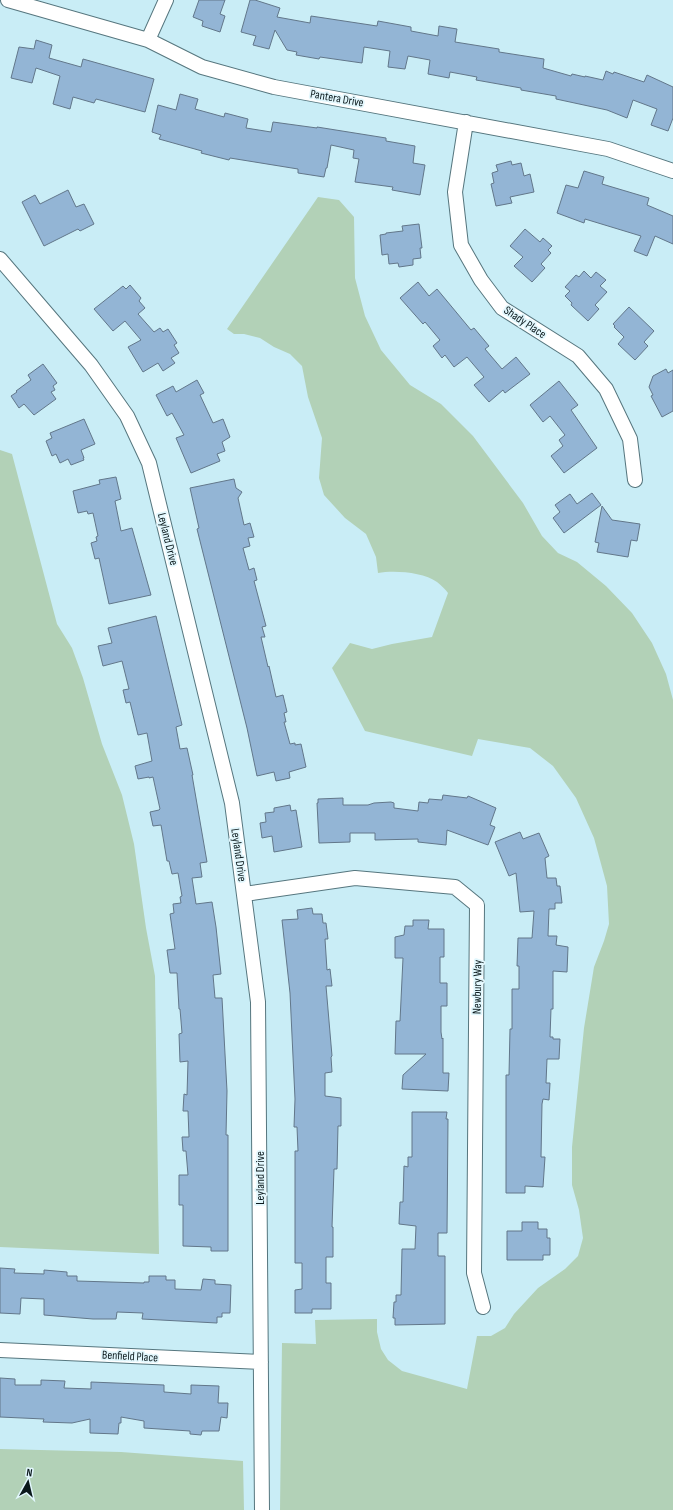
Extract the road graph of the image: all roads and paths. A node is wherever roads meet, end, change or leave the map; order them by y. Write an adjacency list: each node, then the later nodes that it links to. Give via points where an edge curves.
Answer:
1 (8, 0): 3 (street, Pantera Drive)
2 (166, 0): 3 (street)
3 (148, 40): 4 (street, Pantera Drive, via 202,67 274,87)
4 (466, 122): 5 (street, Pantera Drive, via 608,149); 7 (street, Shady Place, via 455,192 461,245 481,280 502,308 578,356 606,389 630,439)
5 (673, 171)
6 (0, 259): 8 (street, Leyland Drive, via 91,365 127,416 149,463 232,803)
7 (635, 480)
8 (245, 894): 9 (street, Newbury Way, via 355,878 455,887 477,905 474,1274); 11 (street, Leyland Drive, via 258,1002)
9 (483, 1307)
10 (0, 1350): 11 (street, Benfield Place)
11 (261, 1362): 12 (street, Leyland Drive)
12 (262, 1510)

